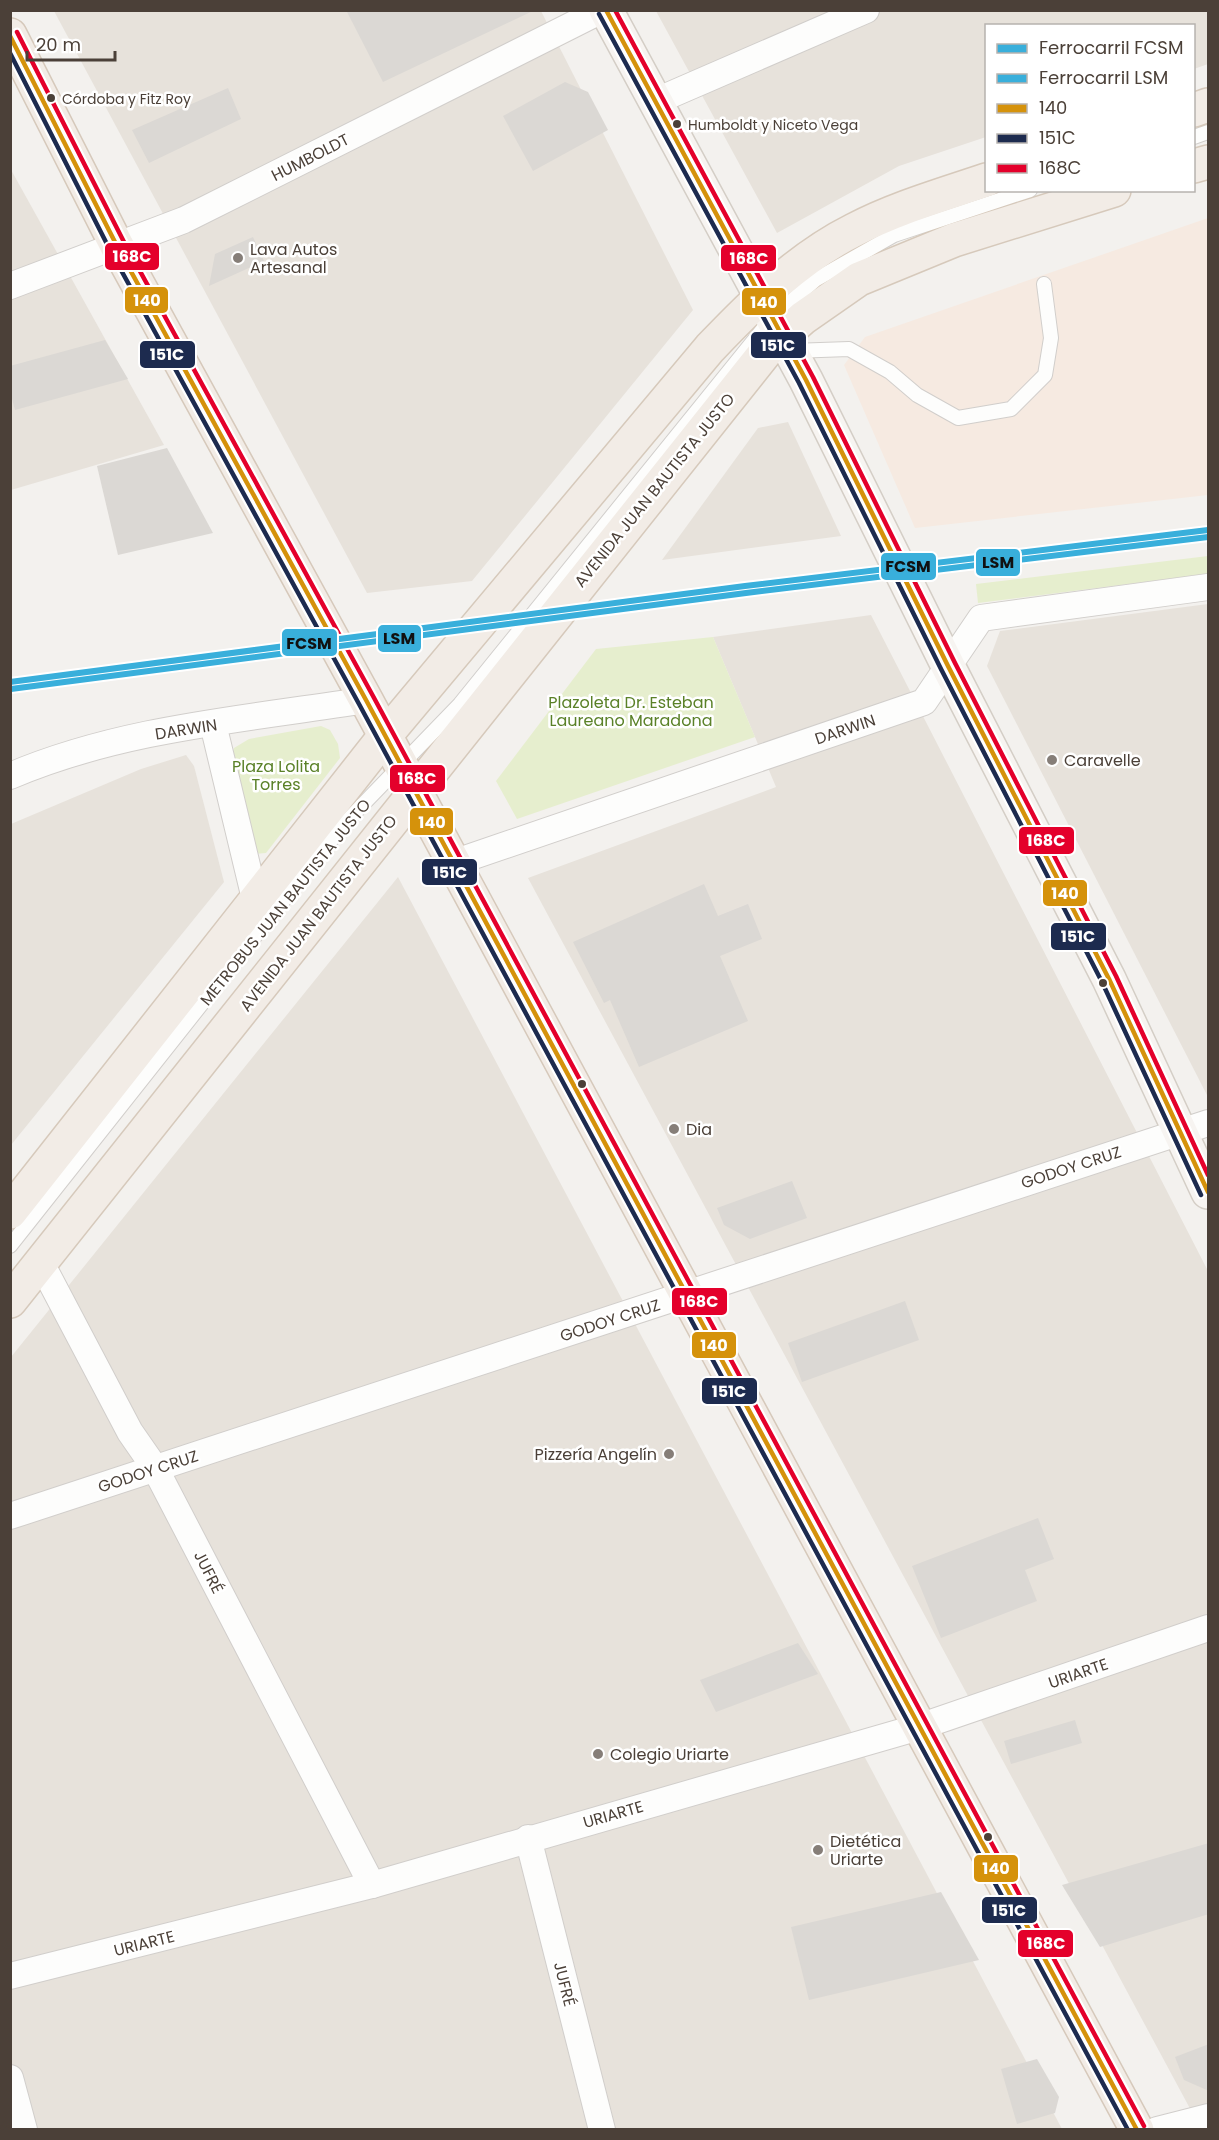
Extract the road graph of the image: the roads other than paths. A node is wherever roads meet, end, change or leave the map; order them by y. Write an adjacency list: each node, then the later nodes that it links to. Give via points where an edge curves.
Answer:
1 (604, 10): 4 (street); 8 (street, HUMBOLDT, via 184,220)
2 (866, 10): 4 (street)
3 (10, 35): 8 (main road)
4 (654, 102): 11 (street)
5 (985, 181): 11 (main road, AVENIDA JUAN BAUTISTA JUSTO, via 907,207 854,230 812,255)
6 (1024, 192): 11 (lane, via 894,235 815,280)
7 (1108, 192): 11 (main road, AVENIDA JUAN BAUTISTA JUSTO, via 954,240 859,279)
8 (117, 246): 10 (street, HUMBOLDT); 14 (main road)
9 (1044, 284): 11 (lane, via 1051,338 1045,375 1011,409 958,418 849,349)
10 (10, 286)
11 (776, 325): 13 (street); 16 (main road, AVENIDA JUAN BAUTISTA JUSTO, via 710,348); 18 (main road, AVENIDA JUAN BAUTISTA JUSTO, via 738,384)
12 (1209, 587): 13 (street, DARWIN, via 981,618)
13 (948, 666): 19 (street, DARWIN, via 924,702); 21 (street, via 1109,979)
14 (366, 700): 15 (street, DARWIN); 16 (main road)
15 (213, 724): 17 (street, DARWIN, via 78,750); 20 (street)
16 (385, 736): 18 (main road); 20 (main road, AVENIDA JUAN BAUTISTA JUSTO)
17 (10, 776)
18 (408, 777): 19 (main road); 24 (lane, METROBUS JUAN BAUTISTA JUSTO, via 344,824); 25 (main road, AVENIDA JUAN BAUTISTA JUSTO)
19 (453, 862): 26 (main road)
20 (256, 903): 23 (main road, AVENIDA JUAN BAUTISTA JUSTO)
21 (1194, 1127): 22 (street); 26 (street, GODOY CRUZ)
22 (1209, 1192)
23 (10, 1212)
24 (10, 1246)
25 (41, 1263): 27 (main road, AVENIDA JUAN BAUTISTA JUSTO); 28 (street, JUFRÉ, via 130,1432)
26 (686, 1295): 28 (street, GODOY CRUZ); 31 (main road)
27 (10, 1301)
28 (155, 1468): 29 (street, GODOY CRUZ); 33 (street, JUFRÉ)
29 (10, 1516)
30 (1209, 1628): 31 (street, URIARTE)
31 (920, 1727): 32 (street, URIARTE); 39 (main road)
32 (528, 1838): 33 (street, URIARTE); 38 (street, JUFRÉ)
33 (372, 1885): 34 (street, URIARTE)
34 (10, 1976)
35 (10, 2078): 37 (street)
36 (1209, 2117): 40 (street)
37 (24, 2130)
38 (602, 2130)
39 (1137, 2130)
40 (1156, 2130)

